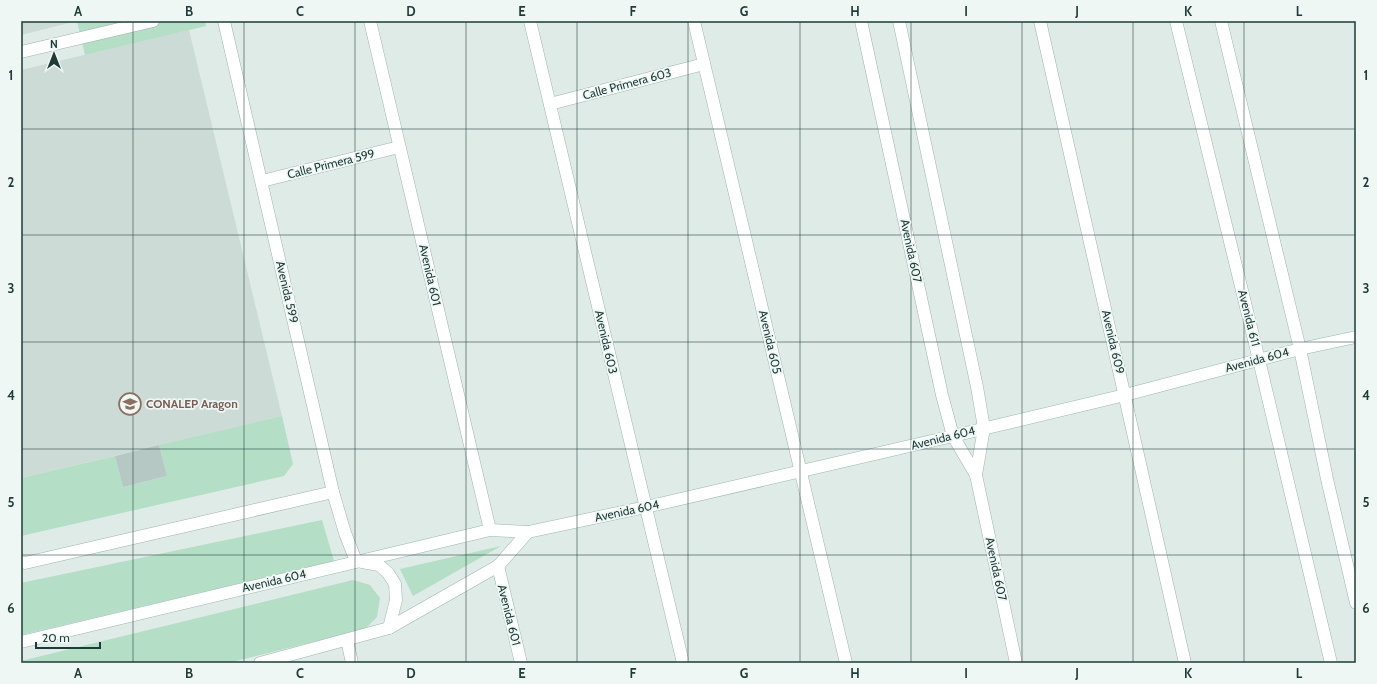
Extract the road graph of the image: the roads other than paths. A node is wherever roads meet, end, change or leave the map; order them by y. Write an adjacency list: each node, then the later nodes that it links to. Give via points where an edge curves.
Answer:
1 (153, 21): 11 (street)
2 (224, 21): 15 (street, Avenida 599)
3 (370, 21): 14 (street, Avenida 601)
4 (530, 21): 13 (street, Avenida 603)
5 (694, 21): 12 (street, Avenida 605)
6 (861, 21): 21 (street, Avenida 607)
7 (899, 21): 20 (street, Avenida 607, via 976,379)
8 (1040, 21): 19 (street, Avenida 609)
9 (1176, 21): 18 (street, Avenida 611)
10 (1221, 21): 17 (street)
11 (21, 52)
12 (704, 64): 13 (street, Calle Primera 603); 22 (street, Avenida 605)
13 (550, 104): 25 (street, Avenida 603)
14 (400, 147): 15 (street, Calle Primera 599); 26 (street, Avenida 601)
15 (262, 181): 24 (street, Avenida 599)
16 (1356, 337): 17 (street, Avenida 604)
17 (1300, 349): 18 (street, Avenida 604); 31 (street)
18 (1259, 360): 19 (street, Avenida 604); 42 (street, Avenida 611)
19 (1125, 395): 20 (street, Avenida 604); 41 (street, Avenida 609)
20 (984, 428): 21 (street, Avenida 604); 23 (street, Avenida 607)
21 (953, 436): 22 (street, Avenida 604); 23 (street, Avenida 607)
22 (801, 471): 25 (street, Avenida 604); 39 (street, Avenida 605)
23 (976, 475): 40 (street, Avenida 607)
24 (333, 492): 28 (street, Avenida 599, via 344,533); 29 (street)
25 (646, 507): 27 (street, Avenida 604); 38 (street, Avenida 603)
26 (490, 530): 27 (street, Avenida 604); 28 (street, Avenida 604)
27 (528, 532): 30 (street)
28 (356, 561): 32 (street, via 379,565 395,584 396,600); 34 (street, Avenida 604)
29 (21, 562)
30 (498, 566): 32 (street); 37 (street, Avenida 601)
31 (1356, 603)
32 (389, 628): 33 (street)
33 (347, 640): 35 (street); 36 (street)
34 (21, 642)
35 (260, 663)
36 (352, 663)
37 (521, 663)
38 (683, 663)
39 (846, 663)
40 (1016, 663)
41 (1185, 663)
42 (1330, 663)

